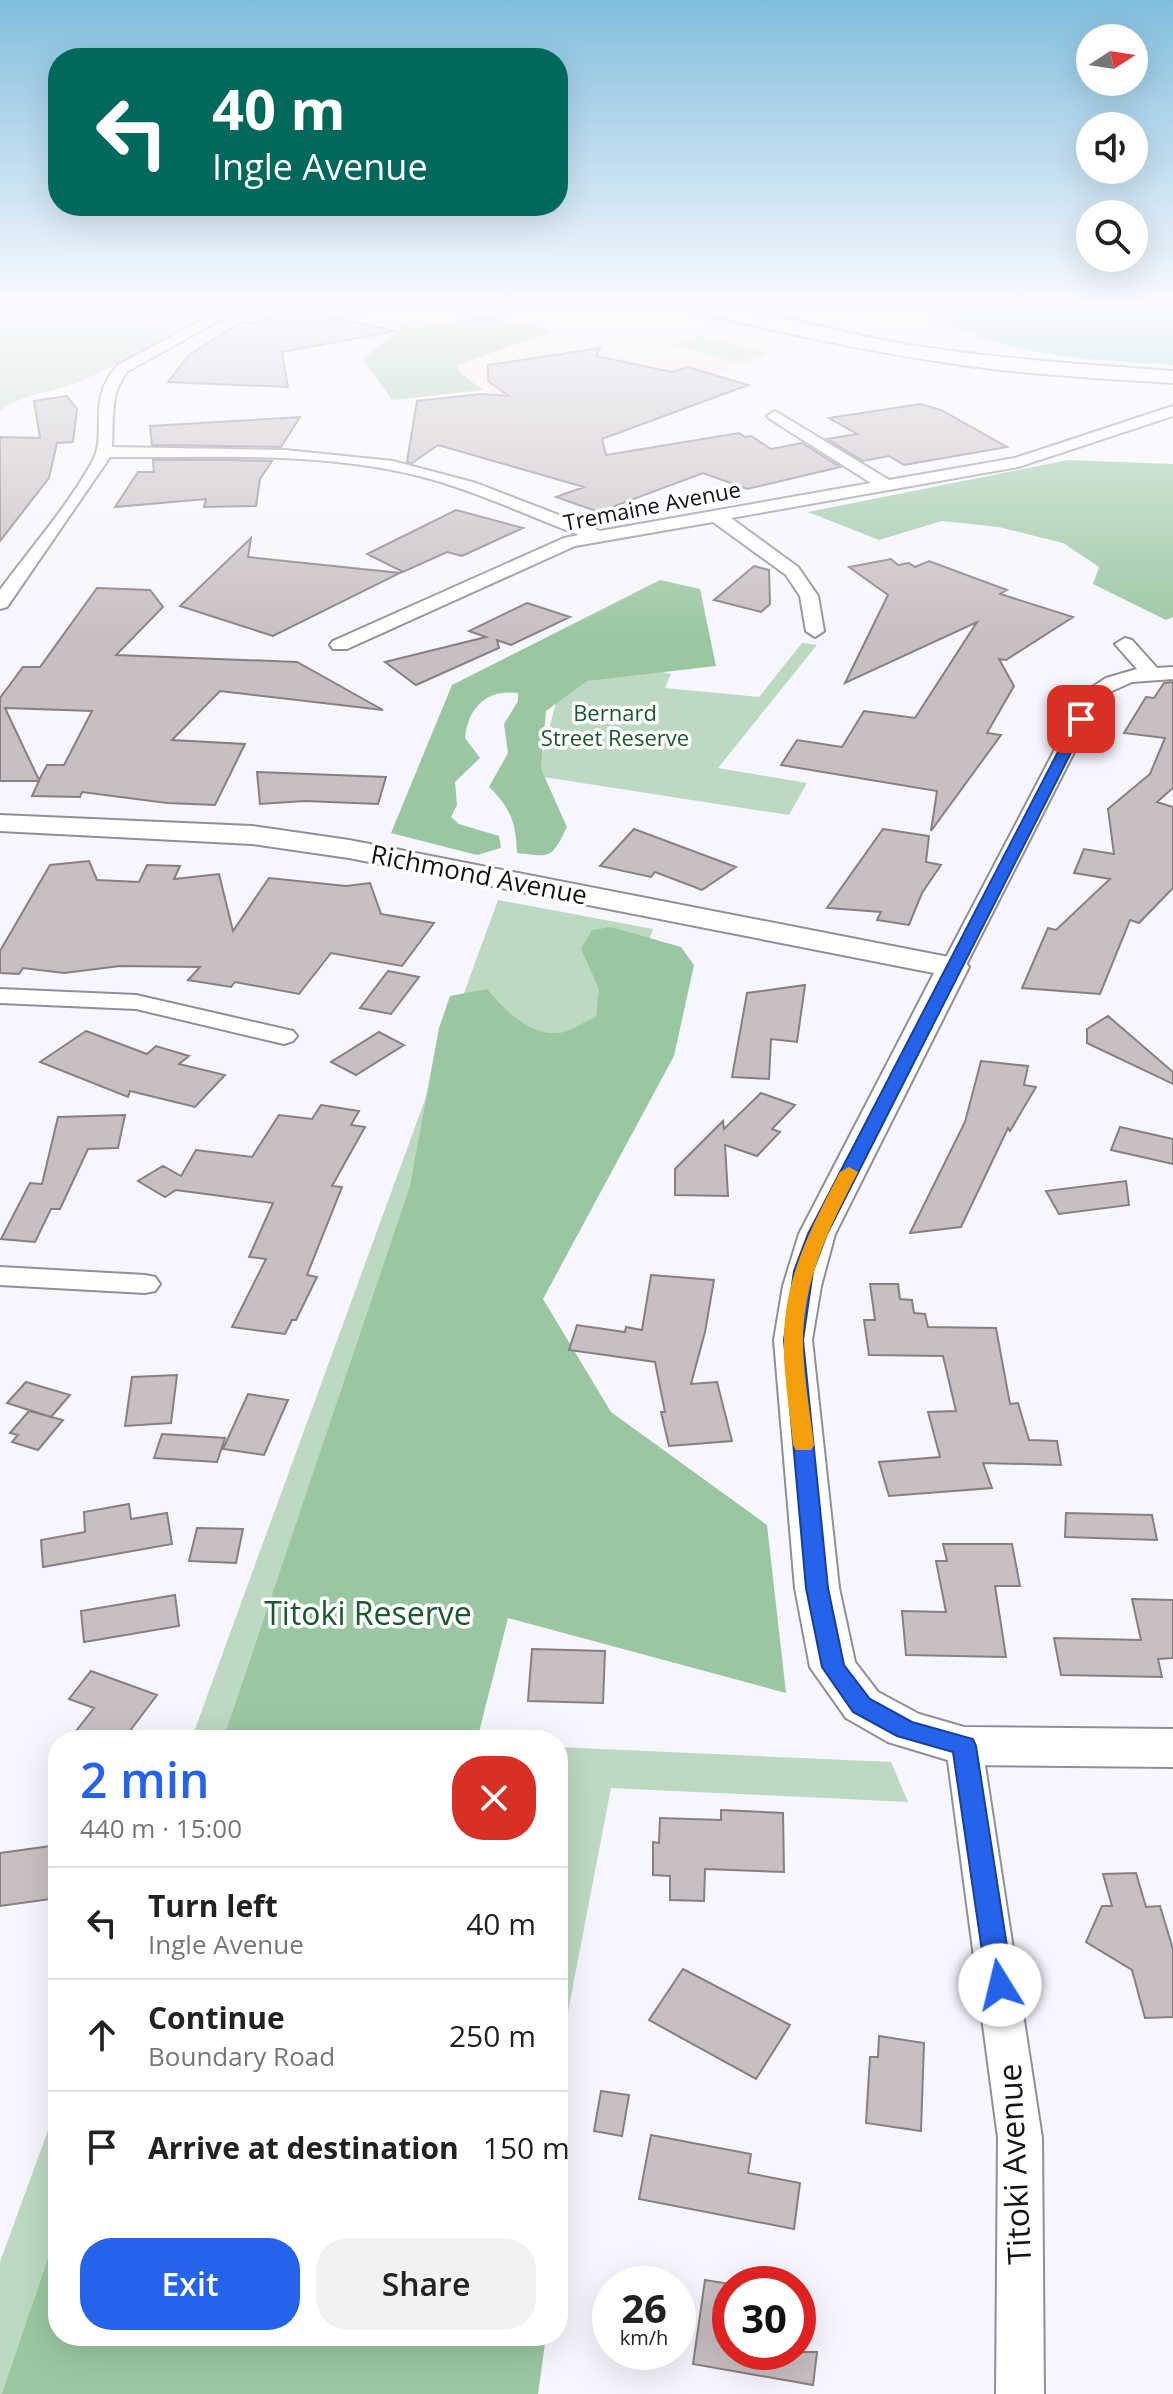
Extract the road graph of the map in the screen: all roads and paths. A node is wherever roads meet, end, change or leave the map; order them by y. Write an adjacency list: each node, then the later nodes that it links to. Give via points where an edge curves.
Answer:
1 (105, 416): 4 (street)
2 (775, 416): 5 (street)
3 (1159, 416): 5 (street, Tremaine Avenue, via 1018,462)
4 (105, 452): 7 (street, via 303,456 395,466 444,478); 8 (street)
5 (887, 486): 6 (street, Tremaine Avenue)
6 (715, 515): 7 (street, Tremaine Avenue); 9 (street, via 792,571 809,596)
7 (596, 536): 11 (street, Tremaine Avenue, via 554,547)
8 (0, 603)
9 (815, 631)
10 (1125, 644): 12 (street)
11 (340, 645)
12 (1162, 673): 14 (street, via 1118,679 1095,692)
13 (0, 823): 14 (street, Richmond Avenue, via 252,835 349,849)
14 (953, 967): 19 (street, via 817,1234 803,1271 793,1340 817,1588 833,1667 862,1705 905,1729)
15 (0, 996): 16 (street, via 136,1002)
16 (284, 1036)
17 (0, 1276): 18 (street)
18 (145, 1284)
19 (964, 1746): 20 (street); 21 (street, Titoki Avenue, via 1020,2138)
20 (1173, 1748)
21 (1020, 2394)

